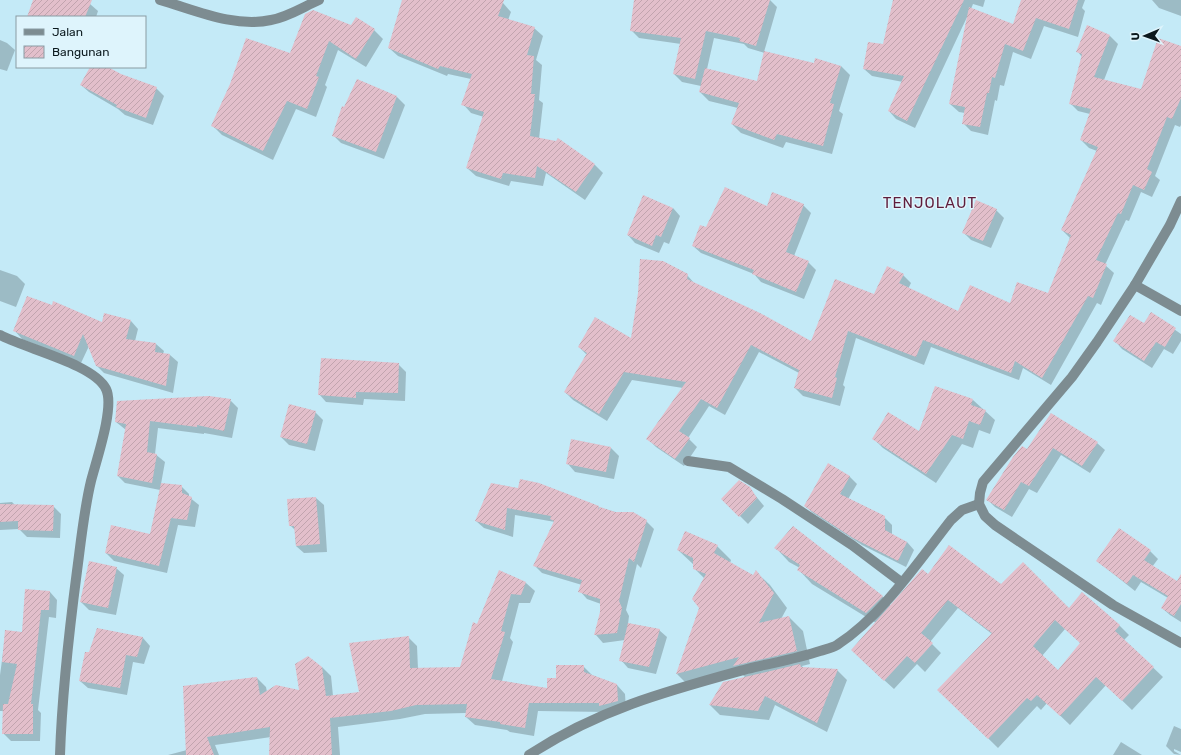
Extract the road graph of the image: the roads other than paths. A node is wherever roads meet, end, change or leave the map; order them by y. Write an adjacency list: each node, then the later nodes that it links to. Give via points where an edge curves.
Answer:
1 (160, 0): 2 (street, via 233,21 256,22 288,15)
2 (319, 0)
3 (1181, 201): 4 (street)
4 (1135, 285): 5 (street); 8 (street, via 1072,377 983,482)
5 (1181, 311)
6 (0, 335): 11 (street, via 84,369 99,378 107,390 107,414 87,496 72,610 62,703)
7 (688, 460): 9 (street, via 729,467 782,498)
8 (979, 504): 9 (street, via 962,510 951,520); 10 (street, via 984,516 1010,536 1113,605)
9 (901, 582): 12 (street, via 857,630 836,646 644,698 578,726)
10 (1181, 643)
11 (60, 755)
12 (529, 755)

